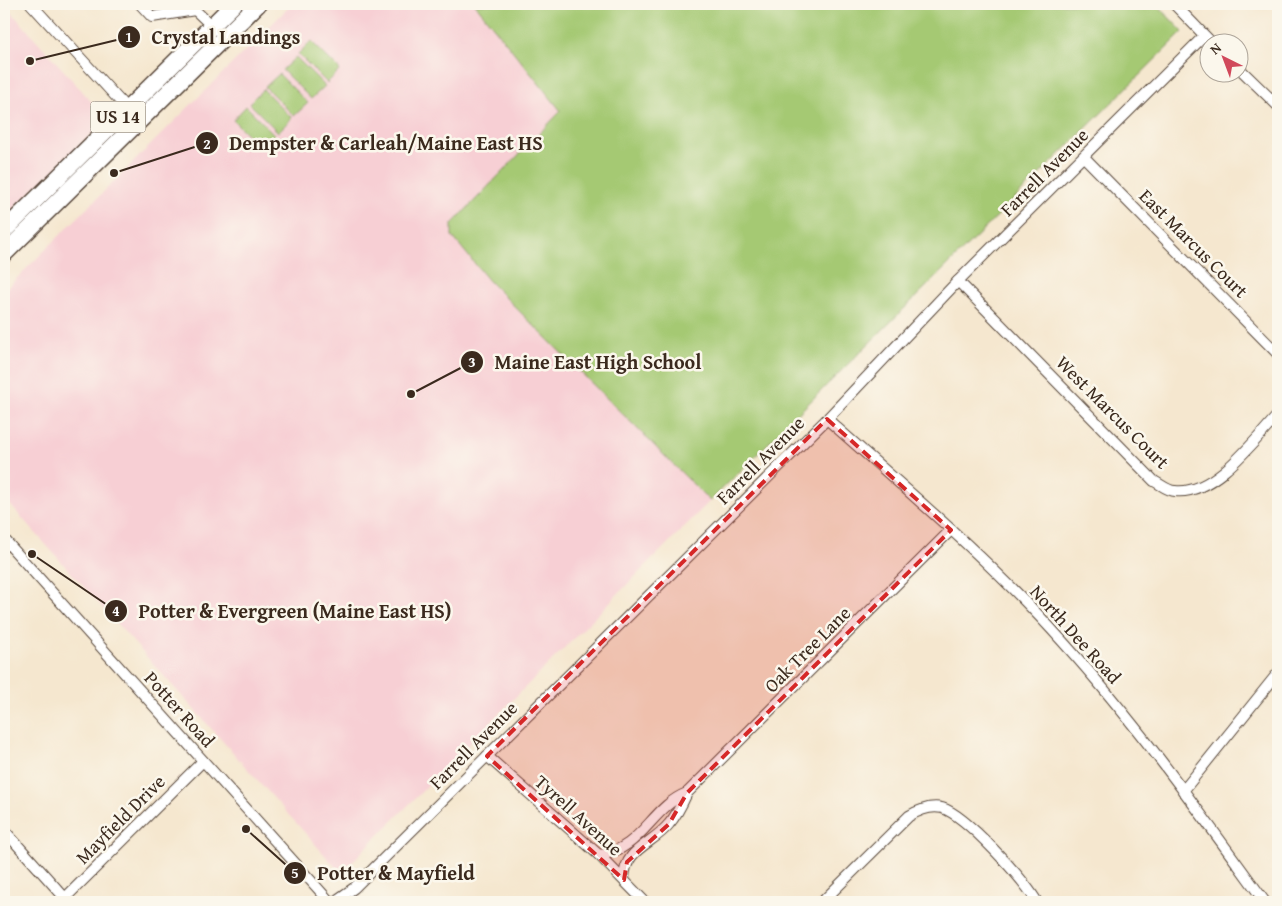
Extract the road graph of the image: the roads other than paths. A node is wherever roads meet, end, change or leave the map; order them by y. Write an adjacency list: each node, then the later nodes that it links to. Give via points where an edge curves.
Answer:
1 (31, 4): 13 (street)
2 (140, 4): 6 (street, via 152,16)
3 (234, 4): 7 (main road, US 14)
4 (258, 4): 9 (main road, US 14)
5 (1174, 4): 8 (street)
6 (196, 7): 7 (street)
7 (211, 26): 9 (street); 13 (main road, US 14)
8 (1201, 32)
9 (223, 38): 14 (main road, US 14)
10 (1200, 47): 15 (street, Farrell Avenue)
11 (1250, 79): 12 (street)
12 (1278, 106)
13 (127, 109): 14 (street); 16 (main road, US 14)
14 (139, 122): 17 (main road, US 14)
15 (1084, 157): 18 (street, Farrell Avenue); 19 (street, East Marcus Court)
16 (4, 231)
17 (4, 254)
18 (958, 281): 20 (street, West Marcus Court, via 1154,481 1172,491 1200,488 1214,481); 21 (street, Farrell Avenue)
19 (1278, 354)
20 (1278, 415)
21 (827, 419): 22 (street, North Dee Road); 25 (street, Farrell Avenue)
22 (951, 530): 27 (street, North Dee Road, via 1003,578 1064,643); 28 (street, Oak Tree Lane)
23 (4, 538): 26 (street, Potter Road)
24 (1278, 673): 27 (street)
25 (487, 756): 30 (street, Tyrell Avenue); 34 (street, Farrell Avenue, via 354,888)
26 (203, 761): 32 (street, Mayfield Drive); 33 (street, Potter Road)
27 (1183, 791): 38 (street, North Dee Road)
28 (687, 793): 30 (street, Oak Tree Lane, via 675,799 627,846); 31 (street, Oak Tree Lane, via 670,824 627,862)
29 (4, 830): 32 (street)
30 (599, 856): 31 (street, Tyrell Avenue)
31 (624, 880): 35 (street, Tyrell Avenue)
32 (63, 900)
33 (330, 902)
34 (334, 902)
35 (645, 902)
36 (822, 902): 37 (street, via 909,816 918,810 940,807 953,813 996,852)
37 (1038, 902)
38 (1266, 902)

